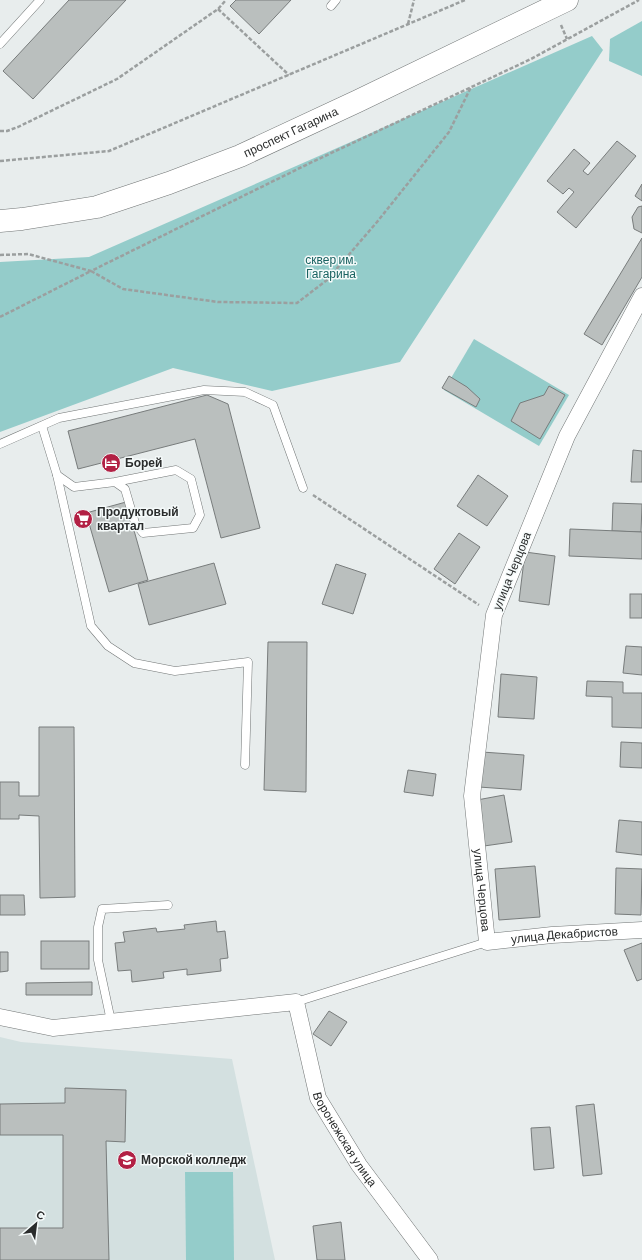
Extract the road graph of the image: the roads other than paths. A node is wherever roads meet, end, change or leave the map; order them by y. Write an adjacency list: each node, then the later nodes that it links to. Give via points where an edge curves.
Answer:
1 (40, 0): 3 (lane)
2 (567, 0): 4 (main road, проспект Гагарина, via 240,156 169,184 97,207)
3 (0, 44)
4 (0, 220)
5 (642, 296): 14 (street, улица Черцова, via 567,436 494,615 472,796)
6 (42, 426): 7 (lane); 8 (lane); 10 (lane, via 60,418 204,390 245,392 273,405)
7 (0, 444)
8 (57, 475): 9 (lane, via 74,487); 11 (lane, via 91,626 108,646 134,663 174,670 248,662)
9 (115, 482): 9 (lane, via 125,489 135,523 143,532 193,528 200,515 191,479 176,470)
10 (302, 488)
11 (245, 765)
12 (168, 905): 17 (lane, via 102,909 98,927 98,960)
13 (642, 930): 14 (street, улица Декабристов)
14 (487, 942): 15 (lane)
15 (296, 1002): 17 (street); 18 (street, Воронежская улица, via 318,1098 359,1165)
16 (0, 1017): 17 (street, via 53,1028)
17 (111, 1021)
18 (430, 1260)

